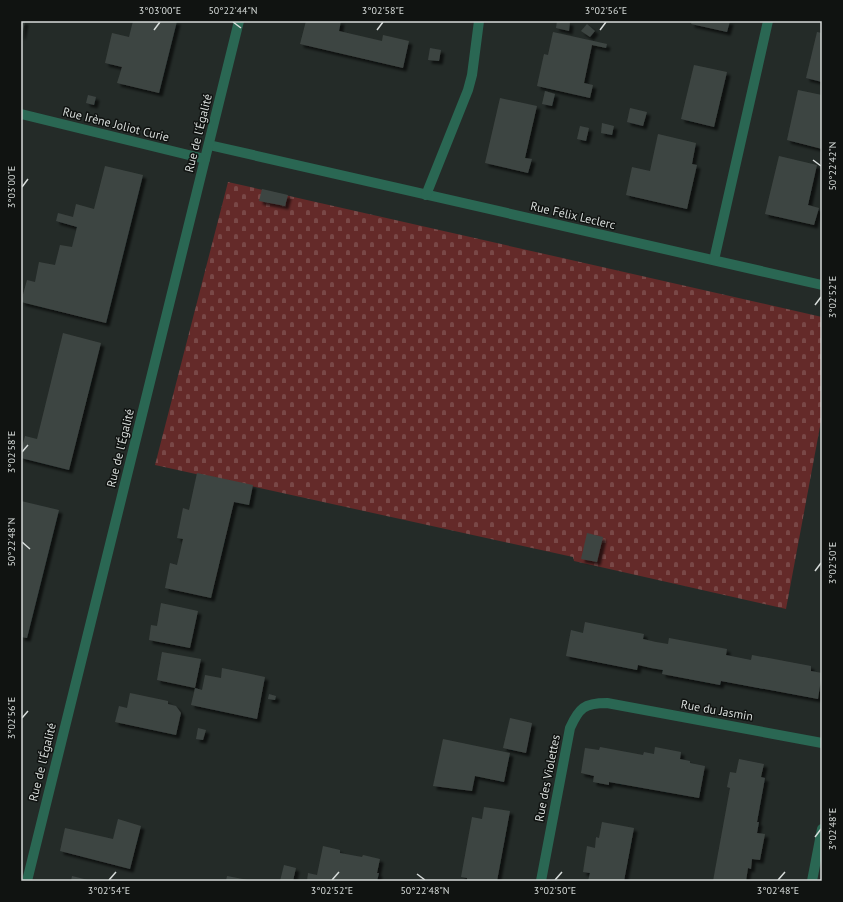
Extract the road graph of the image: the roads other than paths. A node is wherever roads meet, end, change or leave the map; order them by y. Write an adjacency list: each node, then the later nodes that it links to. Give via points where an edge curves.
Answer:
1 (240, 21): 5 (street, Rue de l'Égalité)
2 (479, 21): 7 (street, via 469,85)
3 (768, 21): 8 (street)
4 (21, 114): 6 (street, Rue Irène Joliot Curie)
5 (209, 145): 6 (street, Rue de l'Égalité); 7 (street, Rue Félix Leclerc)
6 (205, 159): 13 (street, Rue de l'Égalité)
7 (426, 194): 8 (street, Rue Félix Leclerc)
8 (714, 260): 9 (street, Rue Félix Leclerc)
9 (822, 285)
10 (607, 703): 11 (street, Rue du Jasmin); 14 (street, Rue des Violettes, via 593,703 584,707 576,715 570,728)
11 (822, 743)
12 (822, 829): 15 (street)
13 (27, 881)
14 (541, 881)
15 (812, 881)

